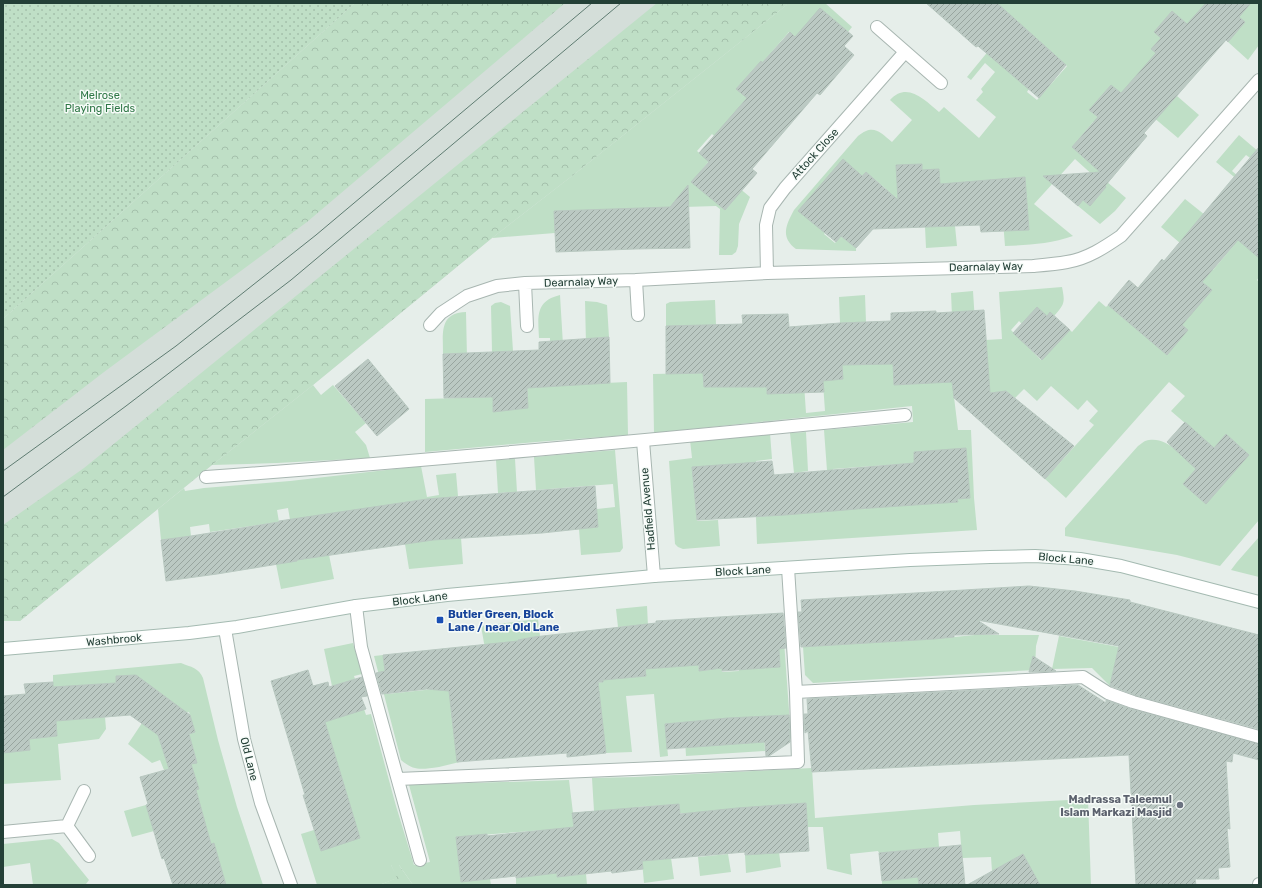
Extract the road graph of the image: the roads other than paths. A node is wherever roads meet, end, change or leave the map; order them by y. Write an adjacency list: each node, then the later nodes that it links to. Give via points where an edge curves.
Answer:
1 (876, 27): 2 (street)
2 (905, 52): 4 (street); 5 (street, Attock Close, via 770,208 766,224)
3 (1259, 80): 5 (street, Dearnalay Way, via 1121,236 1083,257 1069,262 1033,266)
4 (941, 83)
5 (767, 273): 6 (street, Dearnalay Way)
6 (636, 280): 7 (street, Dearnalay Way); 8 (street)
7 (525, 284): 9 (street, Dearnalay Way, via 497,286 467,296 441,313); 10 (street)
8 (638, 315)
9 (430, 325)
10 (527, 326)
11 (905, 415): 12 (street)
12 (643, 441): 13 (street); 15 (street, Hadfield Avenue)
13 (206, 477)
14 (788, 568): 15 (street, Block Lane); 16 (street, Block Lane, via 990,556 1080,558 1121,566); 20 (street)
15 (654, 576): 17 (street, Block Lane)
16 (1259, 602)
17 (356, 606): 18 (street, Block Lane); 22 (street, via 362,646)
18 (225, 628): 19 (street, Washbrook); 28 (street, Old Lane, via 244,739 261,803)
19 (3, 649)
20 (796, 692): 21 (street, via 1083,677 1108,694); 22 (street, via 798,762)
21 (1259, 737)
22 (398, 779): 27 (street)
23 (84, 791): 24 (street)
24 (68, 826): 25 (street); 26 (street)
25 (3, 832)
26 (88, 856)
27 (420, 860)
28 (291, 885)

